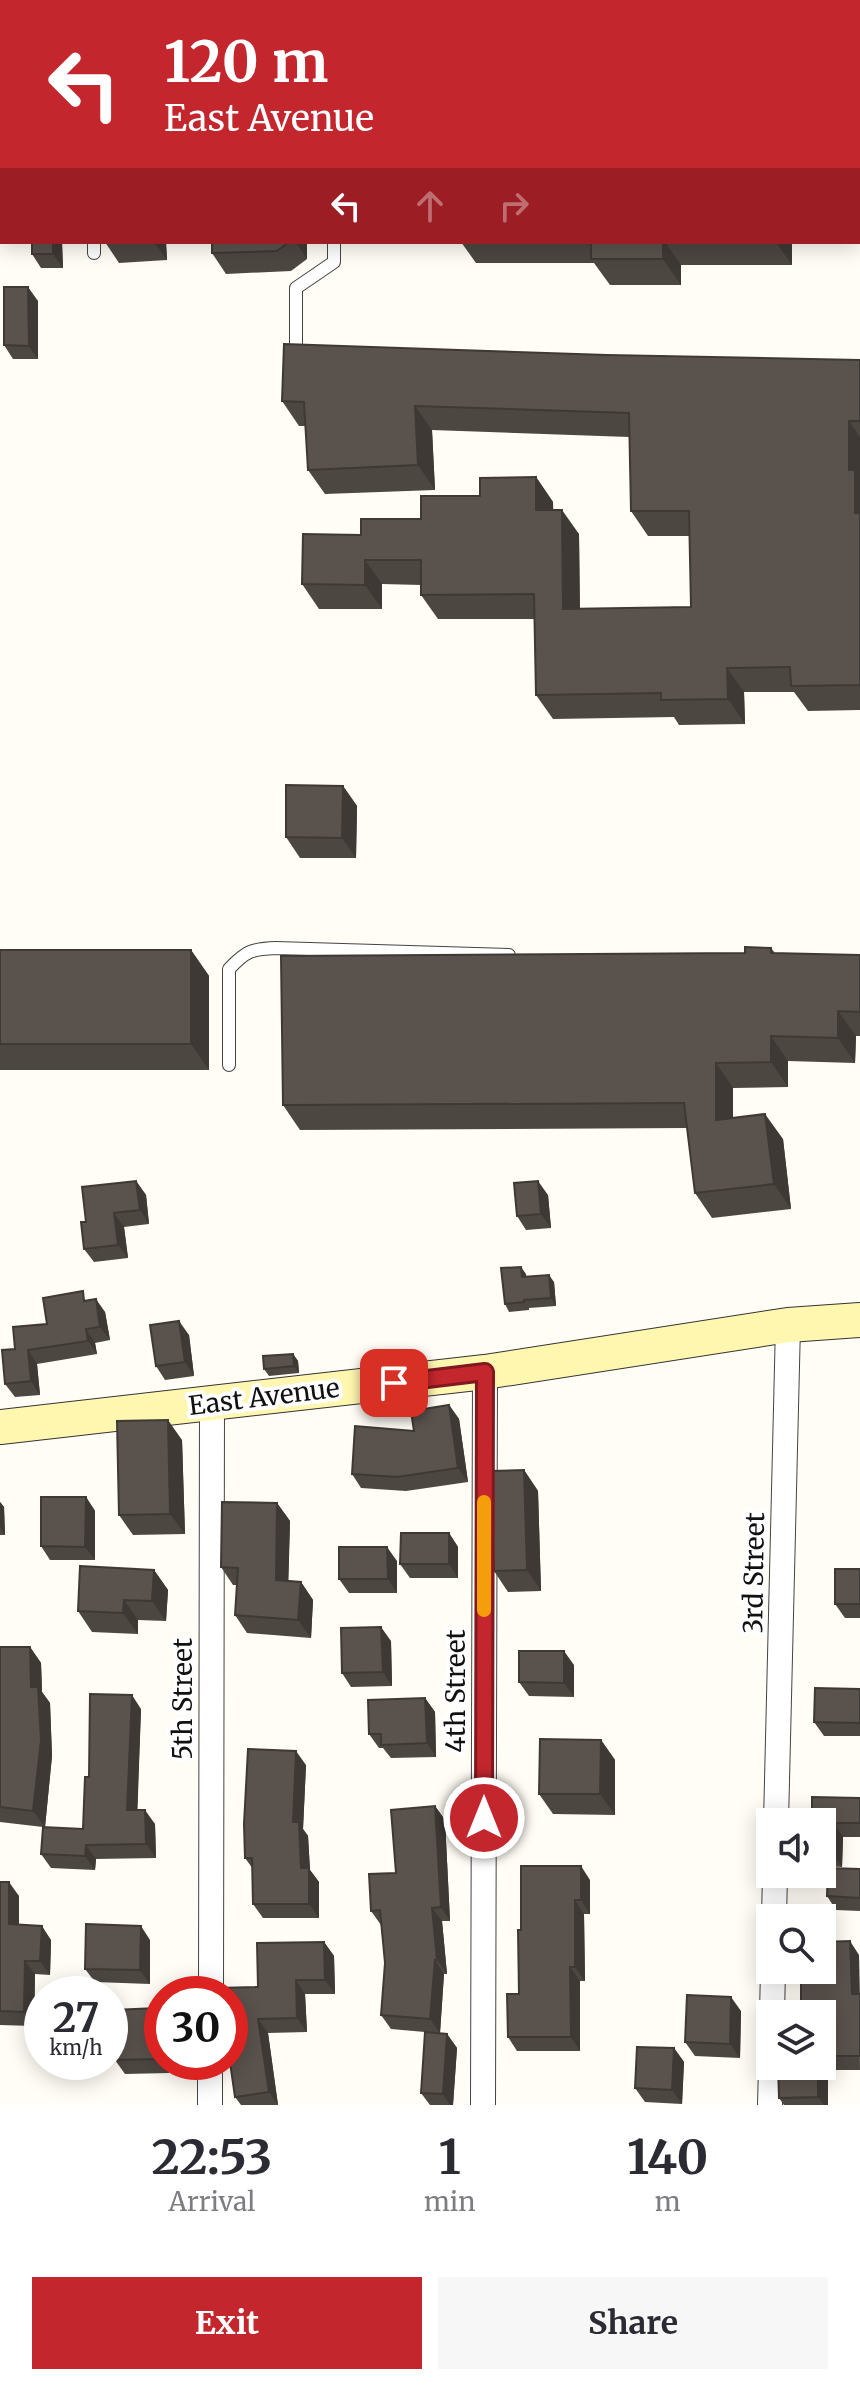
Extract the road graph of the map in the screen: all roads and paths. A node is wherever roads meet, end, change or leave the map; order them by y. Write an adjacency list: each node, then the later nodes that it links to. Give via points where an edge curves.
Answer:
1 (334, 244): 2 (lane, via 334,262 296,288)
2 (296, 347)
3 (529, 956): 4 (lane, via 257,949 229,969)
4 (229, 1065)
5 (860, 1320): 6 (main road, East Avenue)
6 (788, 1325): 7 (main road, East Avenue); 10 (street, 3rd Street)
7 (485, 1372): 8 (main road, East Avenue); 15 (street, 4th Street)
8 (212, 1403): 9 (main road, East Avenue); 11 (street, 5th Street)
9 (0, 1427)
10 (776, 1808)
11 (211, 1976)
12 (210, 2080): 14 (street)
13 (771, 2080): 16 (street)
14 (210, 2105)
15 (483, 2105)
16 (770, 2105)

